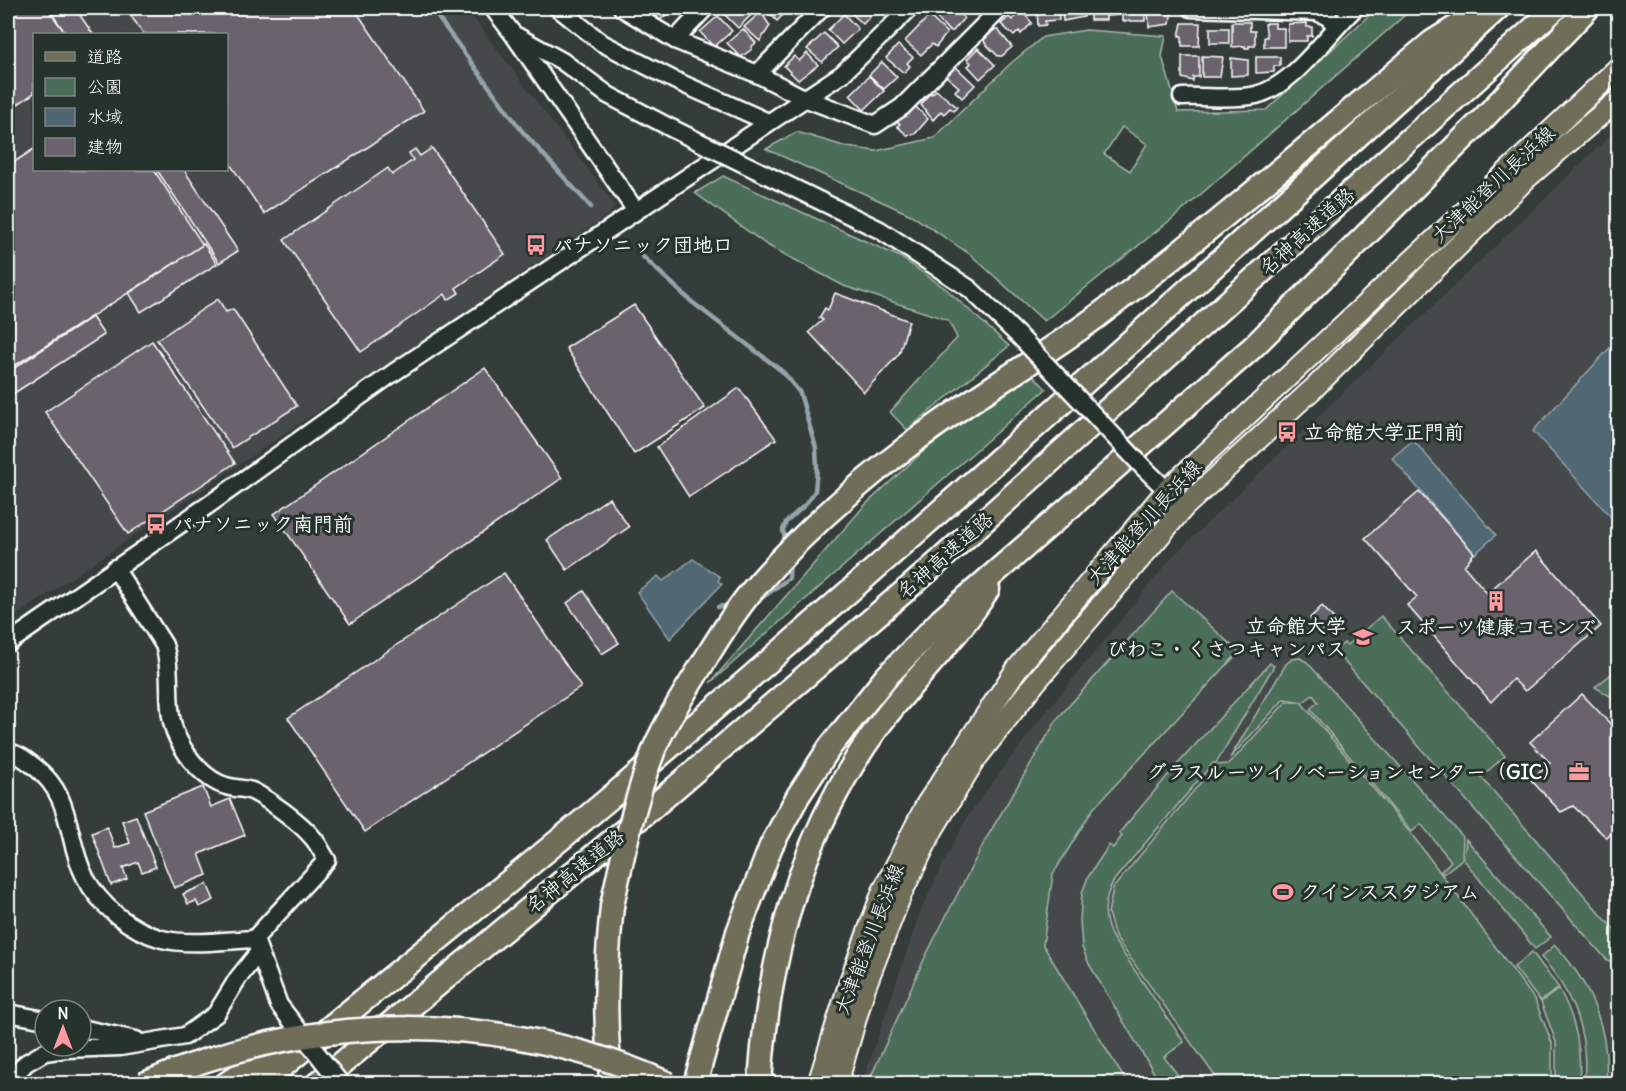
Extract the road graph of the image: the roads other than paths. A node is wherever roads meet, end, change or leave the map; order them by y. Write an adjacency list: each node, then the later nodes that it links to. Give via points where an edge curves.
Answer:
1 (493, 8): 15 (street)
2 (558, 8): 22 (street, via 602,43)
3 (622, 8): 16 (street)
4 (705, 8): 16 (street)
5 (822, 8): 18 (street)
6 (910, 8): 20 (street, via 842,74)
7 (1001, 8): 20 (street, via 902,107 875,125)
8 (1191, 8): 14 (street, via 1317,12)
9 (1355, 8): 14 (street)
10 (1489, 8): 42 (highway, bridge, via 1432,42 1171,260 1092,320 961,406 865,479 804,534 750,593 687,688 656,746 637,803 612,906 607,959 606,1014)
11 (1498, 8): 30 (highway, 名神高速道路, via 1096,375)
12 (1556, 8): 40 (highway, 名神高速道路, via 927,572 654,806)
13 (1588, 8): 27 (highway, via 1481,121 1252,348)
14 (1336, 26): 19 (street, via 1274,88 1255,95)
15 (513, 34): 23 (street); 24 (street, bridge, via 562,61 608,95 880,230 970,290 1024,340)
16 (675, 40): 18 (street)
17 (1618, 68): 24 (main road, 大津能登川長浜線)
18 (757, 74): 20 (street)
19 (1182, 96)
20 (804, 98): 22 (street)
21 (1618, 100): 25 (main road, 大津能登川長浜線, via 1527,177 1314,388)
22 (768, 122): 23 (street)
23 (636, 211): 26 (street, via 393,373)
24 (1167, 490): 25 (street); 46 (main road, 大津能登川長浜線, via 1016,670 926,805 883,891)
25 (1184, 507): 47 (main road, 大津能登川長浜線, via 1034,684 974,761 933,829 902,892 865,987)
26 (115, 568): 28 (street); 31 (street, via 165,645 171,718 189,758 203,773 225,786 252,791 270,803 312,836 327,860)
27 (996, 575): 44 (highway, via 941,620 886,677 830,747 798,796 771,846 738,932); 45 (highway, via 971,617 877,728 848,774 807,857 772,969)
28 (8, 642)
29 (8, 752): 31 (street, via 17,753 49,778 62,800 85,876 104,906 162,939)
30 (622, 788): 38 (highway, via 572,819 367,981); 39 (highway, 名神高速道路)
31 (257, 945): 35 (street, via 216,1014 185,1036); 41 (street, bridge, via 279,1005)
32 (8, 1013): 33 (street)
33 (33, 1018)
34 (93, 1031): 35 (street)
35 (146, 1042): 36 (street, via 45,1052 26,1064)
36 (8, 1083)
37 (144, 1083): 43 (highway, bridge, via 274,1041 358,1029 405,1027 478,1031 533,1040 623,1065)
38 (226, 1083)
39 (261, 1083)
40 (317, 1083)
41 (341, 1083)
42 (612, 1083)
43 (669, 1083)
44 (696, 1083)
45 (760, 1083)
46 (818, 1083)
47 (837, 1083)

